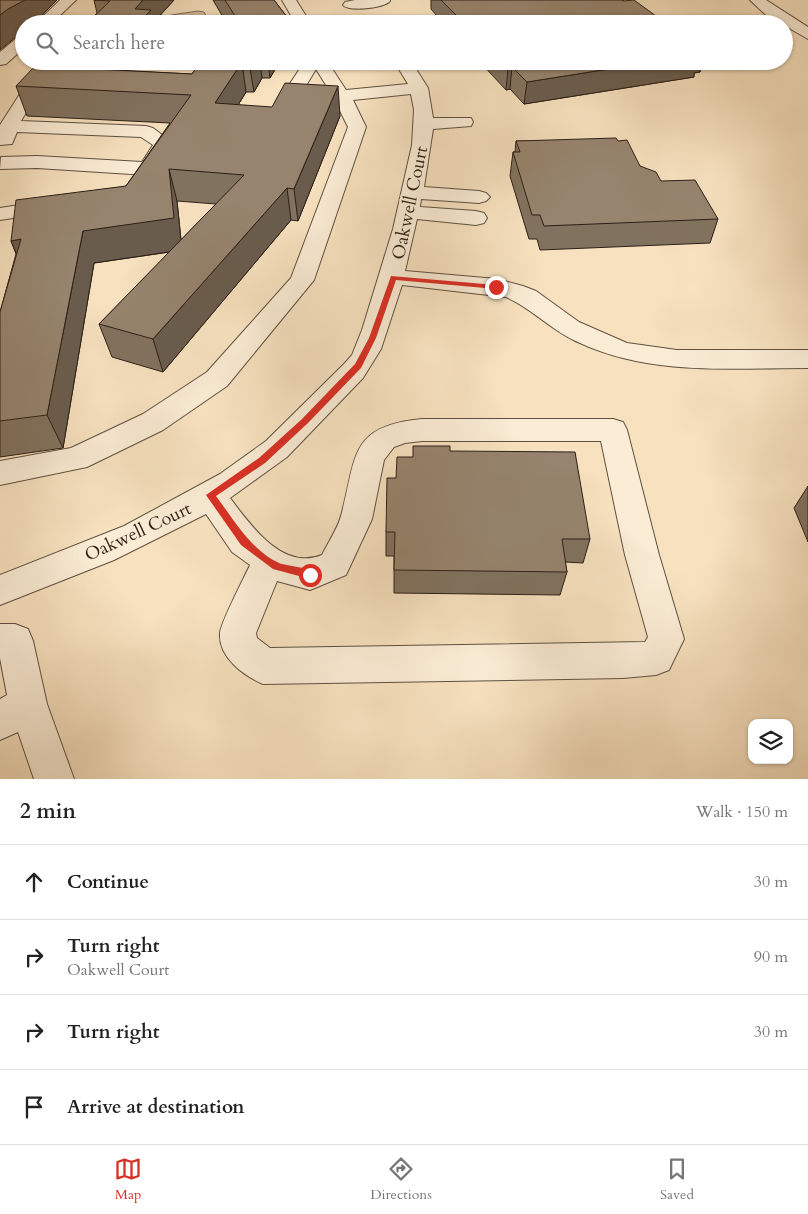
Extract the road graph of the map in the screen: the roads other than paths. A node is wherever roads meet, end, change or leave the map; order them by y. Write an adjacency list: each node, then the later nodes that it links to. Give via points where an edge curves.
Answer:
1 (69, 0): 6 (street)
2 (290, 0): 7 (street)
3 (757, 0): 9 (street)
4 (383, 1): 5 (street)
5 (348, 3): 8 (street)
6 (52, 15)
7 (299, 15)
8 (359, 15)
9 (776, 15)
10 (793, 25): 11 (street)
11 (808, 34)
12 (15, 48): 13 (street)
13 (0, 60)
14 (43, 70): 21 (street)
15 (306, 70): 18 (street, via 294,91 296,94)
16 (325, 70): 18 (street)
17 (412, 77): 18 (street); 20 (street, Oakwell Court)
18 (338, 92): 32 (street, via 357,127 302,280 217,379 153,422 76,459)
19 (464, 122): 20 (street)
20 (425, 124): 26 (street, Oakwell Court)
21 (9, 126): 22 (street); 24 (street, via 146,132 164,144)
22 (1, 164): 23 (street); 24 (street, via 37,162)
23 (0, 168)
24 (148, 168): 25 (street)
25 (135, 187)
26 (410, 202): 28 (street); 30 (street, Oakwell Court)
27 (65, 204): 29 (street)
28 (477, 208)
29 (0, 214)
30 (394, 277): 31 (street, via 514,291 588,338 623,351 677,359); 33 (street, Oakwell Court, via 358,366 262,461)
31 (808, 359)
32 (0, 473)
33 (210, 495): 34 (street, via 244,542); 35 (street, Oakwell Court, via 192,508 135,536)
34 (269, 560): 34 (street, via 276,566 310,575 334,565 356,519 370,456 384,439 402,432 613,430 642,555 666,639 656,658 623,661 263,666 241,647 238,633)
35 (0, 590)
36 (0, 640): 37 (street, via 15,641)
37 (14, 712): 38 (street)
38 (54, 779)

